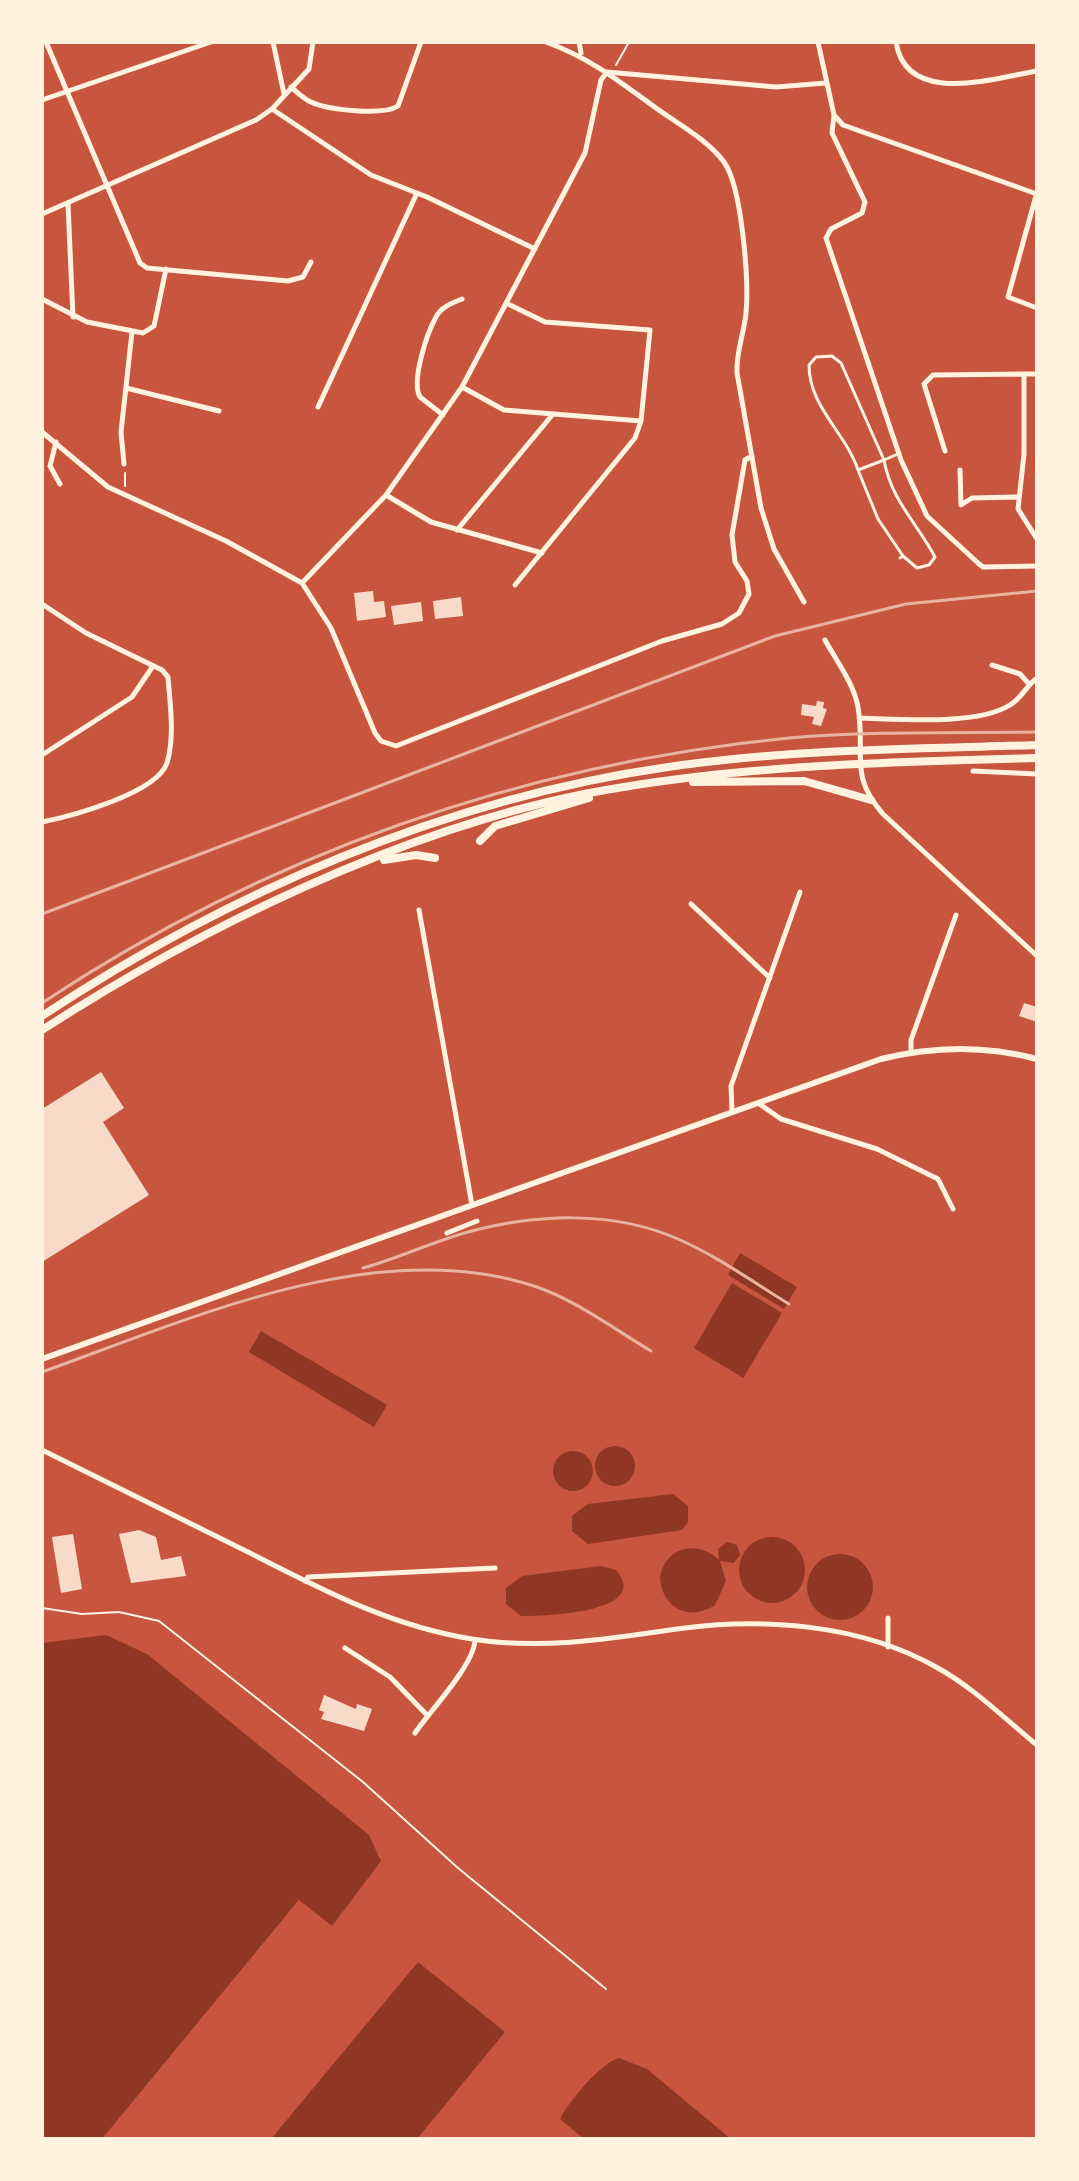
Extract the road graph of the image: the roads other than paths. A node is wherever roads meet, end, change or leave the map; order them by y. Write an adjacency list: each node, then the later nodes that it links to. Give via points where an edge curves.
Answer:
1 (46, 42): 15 (street)
2 (211, 42): 15 (street)
3 (273, 42): 16 (street)
4 (313, 42): 14 (street, via 309,69)
5 (421, 42): 14 (street, via 398,106 389,112 311,102)
6 (546, 42): 10 (street)
7 (579, 42): 10 (street)
8 (818, 42): 13 (street)
9 (896, 42): 11 (street, via 909,67 932,82)
10 (581, 54): 12 (street)
11 (1037, 71)
12 (607, 72): 13 (street, via 776,87); 25 (street, via 585,153); 47 (street, via 716,153 730,173 745,272 746,314 736,353 737,373)
13 (826, 83): 19 (street)
14 (291, 87): 16 (street)
15 (69, 92): 17 (street); 20 (street)
16 (284, 94): 18 (street)
17 (42, 100)
18 (272, 109): 20 (street); 21 (street, via 371,175)
19 (834, 115): 22 (street, via 843,125); 46 (street, via 832,133 865,202 862,213 831,229 826,238)
20 (109, 187): 23 (street); 27 (street, via 140,263)
21 (417, 193): 25 (street); 38 (street)
22 (1037, 193): 31 (street, via 1008,297)
23 (68, 204): 24 (street); 32 (street)
24 (42, 214)
25 (535, 249): 30 (street)
26 (311, 262): 27 (street, via 303,277 288,281)
27 (166, 269): 33 (street, via 154,326)
28 (42, 299): 32 (street)
29 (462, 299): 41 (street, via 436,317 416,377 420,397)
30 (506, 303): 36 (street); 42 (street, via 545,322 650,330)
31 (1037, 308)
32 (73, 317): 33 (street)
33 (132, 332): 37 (street)
34 (1024, 374): 35 (street); 45 (street, via 933,375 924,384); 54 (street, via 1024,454)
35 (1037, 374)
36 (462, 387): 40 (street, via 495,408); 41 (street)
37 (126, 388): 39 (street); 49 (street)
38 (318, 407)
39 (219, 411)
40 (553, 414): 42 (street); 55 (street)
41 (443, 415): 53 (street)
42 (641, 421): 57 (street, via 630,445)
43 (42, 432): 44 (street)
44 (56, 442): 52 (street, via 50,466); 59 (street, via 123,496 226,541)
45 (945, 451)
46 (900, 453): 48 (street); 58 (street, via 927,516 978,563)
47 (752, 456): 59 (street, via 745,460 732,535 735,562 749,594 739,613 722,624 662,641 396,746 375,733 331,628); 61 (street, via 774,549)
48 (884, 460): 50 (street); 50 (street, via 895,498 935,557 929,565 917,568 902,557 878,519); 50 (street, via 841,363 832,356 816,357 809,365 813,393)
49 (124, 464)
50 (858, 470)
51 (960, 470): 54 (street, via 961,505 972,498)
52 (60, 484)
53 (386, 495): 55 (street, via 431,522); 59 (street)
54 (1017, 497): 56 (street, via 1018,509)
55 (457, 530): 57 (street)
56 (1037, 539)
57 (542, 553): 60 (street)
58 (1037, 566)
59 (302, 583)
60 (515, 585)
61 (804, 602)
62 (42, 604): 65 (street)
63 (825, 640): 68 (street)
64 (992, 665): 67 (street, via 1020,674)
65 (153, 666): 70 (street, via 132,697); 77 (street, via 168,677 171,736 163,771 136,792)
66 (1037, 678): 67 (street)
67 (1029, 684): 68 (street, via 1013,704 997,712)
68 (859, 718): 72 (street)
69 (1037, 745): 87 (highway, via 737,759 557,788 358,851 238,904)
70 (42, 755)
71 (1037, 758): 72 (highway)
72 (862, 769): 75 (highway, via 853,765 760,770); 76 (street)
73 (973, 771): 74 (street)
74 (1037, 774)
75 (631, 786): 76 (highway, via 804,781); 78 (highway, via 495,826); 80 (highway, via 538,806)
76 (871, 800): 85 (street)
77 (42, 822)
78 (480, 841)
79 (435, 858): 80 (highway, via 416,855)
80 (363, 864): 88 (highway, via 186,945)
81 (800, 892): 86 (street)
82 (691, 904): 86 (street)
83 (419, 910): 93 (street)
84 (956, 915): 89 (street)
85 (1037, 956)
86 (770, 978): 92 (street, via 731,1086)
87 (42, 1016)
88 (42, 1030)
89 (911, 1052): 90 (street, via 971,1049); 91 (street)
90 (1037, 1059)
91 (757, 1102): 92 (street); 94 (street, via 781,1119 877,1149 938,1179)
92 (732, 1111): 93 (street)
93 (472, 1205): 97 (street)
94 (953, 1209)
95 (477, 1221): 96 (street)
96 (447, 1233)
97 (42, 1359)
98 (42, 1450): 100 (street)
99 (495, 1568): 100 (street, via 343,1573)
100 (305, 1581): 103 (street, via 410,1627)
101 (42, 1608): 109 (lane, via 119,1612 159,1621 363,1782)
102 (888, 1618): 104 (street)
103 (475, 1640): 104 (street, via 585,1642 752,1623 839,1633); 106 (street, via 475,1649)
104 (888, 1647): 108 (street, via 936,1667)
105 (345, 1648): 106 (street, via 390,1677)
106 (427, 1715): 107 (street)
107 (415, 1733)
108 (1037, 1745)
109 (606, 1989)

